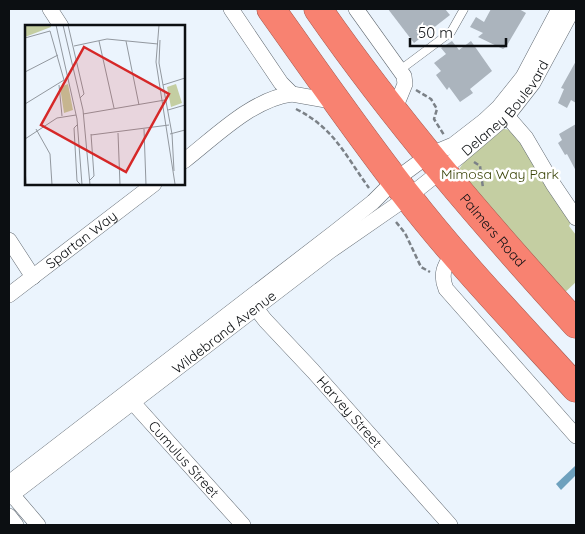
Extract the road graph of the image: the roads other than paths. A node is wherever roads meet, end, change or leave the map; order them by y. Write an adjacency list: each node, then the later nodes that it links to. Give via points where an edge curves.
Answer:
1 (50, 9): 9 (street)
2 (231, 9): 10 (street)
3 (271, 9): 13 (highway)
4 (318, 9): 15 (highway, Palmers Road)
5 (356, 9): 11 (street)
6 (464, 9): 11 (lane, via 451,32)
7 (559, 9): 16 (street, Delaney Boulevard)
8 (573, 9): 16 (street, Delaney Boulevard, via 533,83)
9 (59, 25)
10 (272, 70): 12 (street); 14 (street, via 269,87)
11 (403, 77): 15 (street)
12 (294, 95): 13 (street); 14 (street, via 268,99)
13 (337, 102): 20 (highway)
14 (253, 107): 18 (street)
15 (394, 111): 17 (highway, Palmers Road)
16 (503, 111): 17 (street, Delaney Boulevard); 21 (street, via 526,138)
17 (446, 156): 20 (street, Wildebrand Avenue); 20 (street, Wildebrand Avenue); 27 (highway, Palmers Road, via 502,242)
18 (185, 160)
19 (153, 185): 24 (street, Spartan Way)
20 (392, 197): 23 (highway); 26 (street, Wildebrand Avenue)
21 (576, 218)
22 (9, 240): 24 (street)
23 (454, 253): 28 (highway); 30 (street, via 446,263 442,279 451,294)
24 (33, 277): 25 (street, Spartan Way)
25 (9, 295)
26 (252, 303): 29 (street, Wildebrand Avenue); 36 (street, Harvey Street)
27 (576, 324)
28 (576, 388)
29 (129, 397): 31 (street, Wildebrand Avenue); 35 (street, Cumulus Street)
30 (576, 436)
31 (10, 492): 34 (street)
32 (9, 516): 33 (street)
33 (16, 525)
34 (38, 525)
35 (243, 525)
36 (450, 525)

